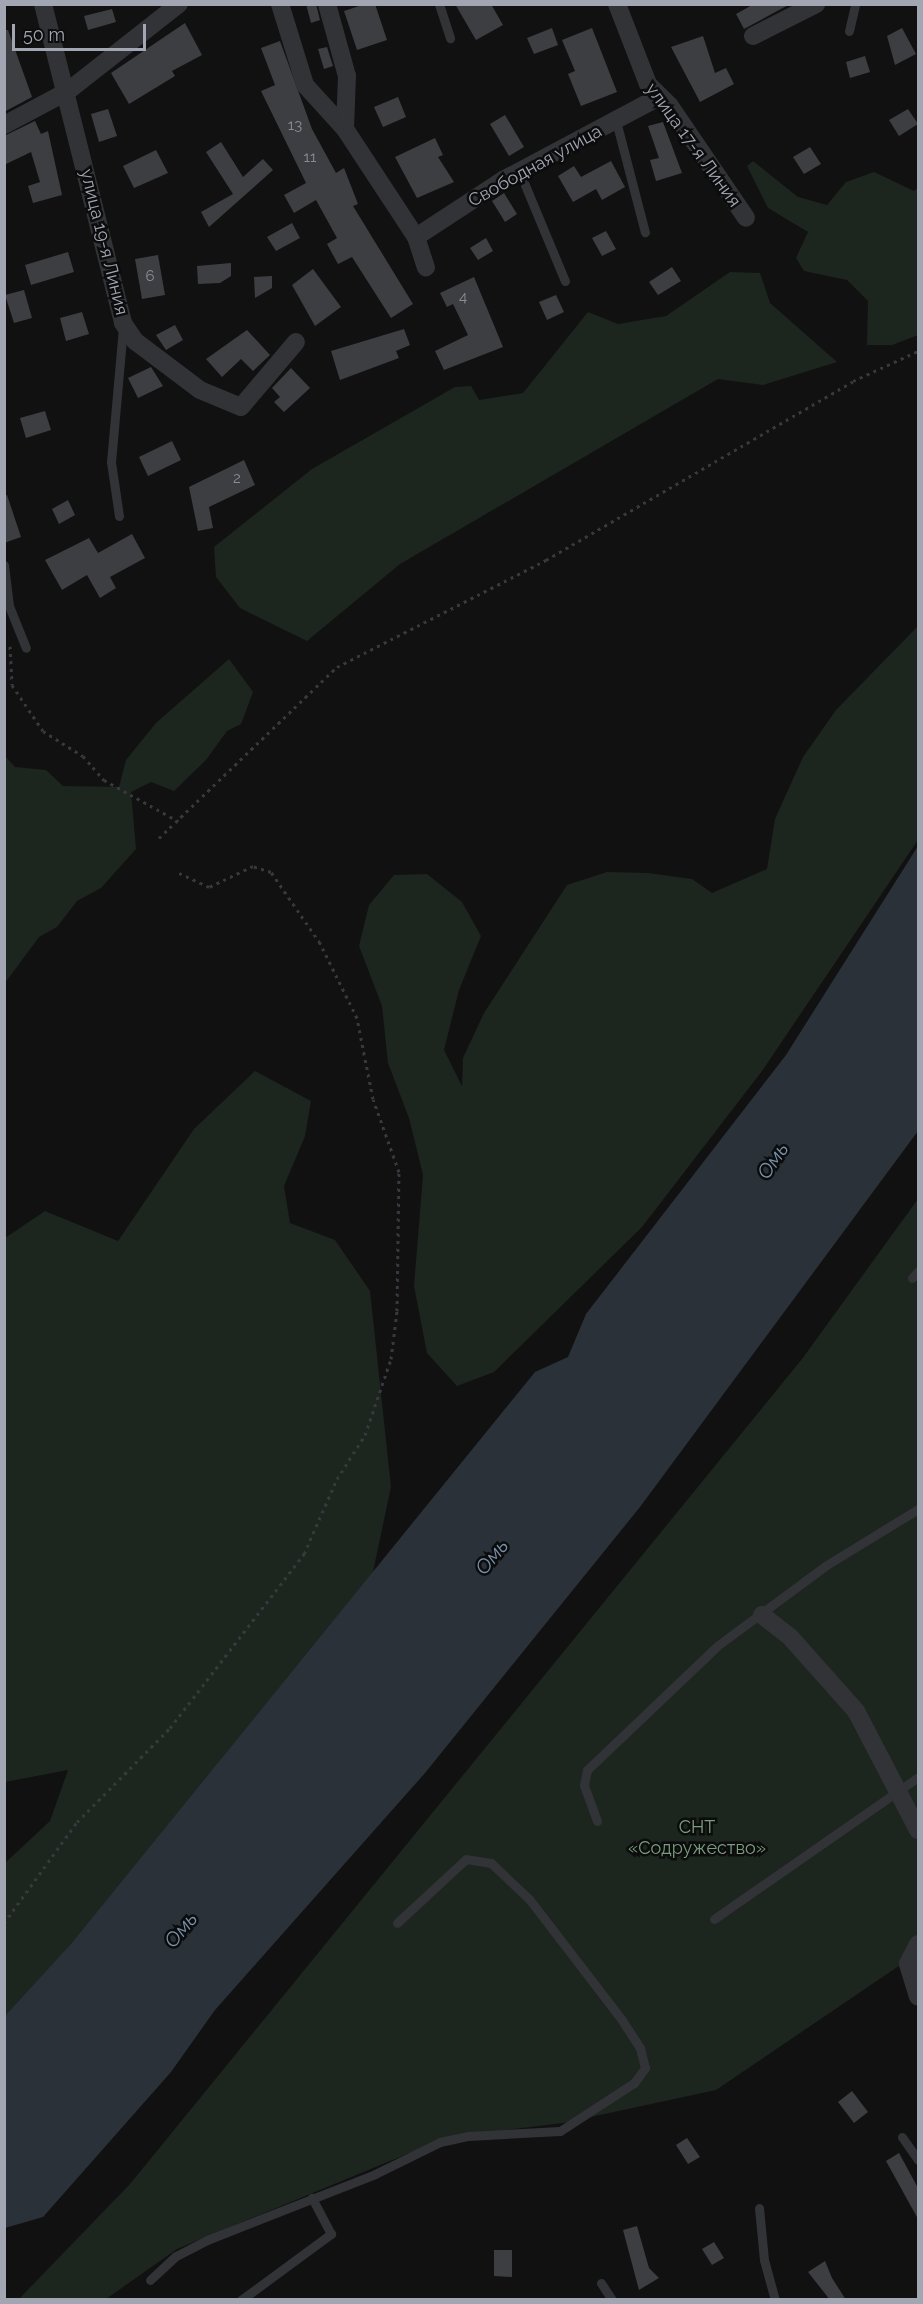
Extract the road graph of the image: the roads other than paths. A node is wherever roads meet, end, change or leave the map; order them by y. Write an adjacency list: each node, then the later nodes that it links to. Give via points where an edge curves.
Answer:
1 (43, 4): 12 (street, улица 19-я Линия)
2 (179, 4): 12 (street)
3 (279, 4): 16 (street, via 305,85)
4 (327, 4): 16 (street, via 347,75)
5 (439, 4): 11 (lane)
6 (617, 4): 13 (street, улица 17-я Линия, via 627,37)
7 (816, 4): 10 (street)
8 (855, 4): 9 (lane)
9 (849, 31)
10 (753, 36)
11 (450, 38)
12 (68, 91): 15 (street); 23 (street, улица 19-я Линия)
13 (657, 98): 14 (street, Свободная улица); 18 (street, улица 17-я Линия, via 670,106)
14 (616, 121): 17 (street, Свободная улица); 19 (lane)
15 (4, 125)
16 (345, 129): 20 (street)
17 (520, 173): 20 (street, Свободная улица); 22 (lane)
18 (746, 218)
19 (645, 232)
20 (416, 237): 21 (street)
21 (426, 267)
22 (565, 281)
23 (123, 323): 24 (street, улица 19-я Линия, via 135,341 166,368 200,390 241,407); 25 (lane, via 111,462)
24 (296, 342)
25 (119, 516)
26 (4, 565): 27 (lane, via 14,625)
27 (26, 648)
28 (918, 1509): 29 (lane, via 825,1566)
29 (762, 1615): 31 (street, via 791,1638 856,1711); 32 (lane, via 717,1646 587,1770 584,1785)
30 (918, 1777): 31 (lane)
31 (899, 1788): 33 (street); 34 (lane)
32 (597, 1821)
33 (918, 1830)
34 (714, 1919)
35 (397, 1923): 40 (lane, via 466,1859 491,1863 530,1899 622,2020 640,2048 645,2068 633,2084 560,2131 468,2136 440,2142)
36 (918, 1944): 37 (street, via 908,1964)
37 (918, 1996)
38 (902, 2137): 39 (lane)
39 (918, 2160)
40 (312, 2198): 42 (lane, via 207,2240 176,2256); 44 (lane, via 331,2234)
41 (759, 2208): 46 (lane, via 764,2260)
42 (150, 2280)
43 (601, 2283): 45 (lane)
44 (241, 2300)
45 (612, 2300)
46 (775, 2300)

